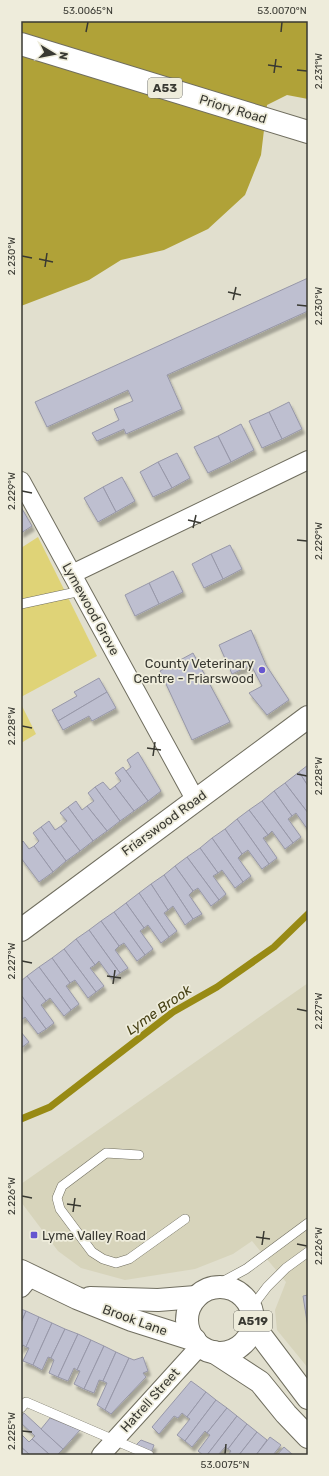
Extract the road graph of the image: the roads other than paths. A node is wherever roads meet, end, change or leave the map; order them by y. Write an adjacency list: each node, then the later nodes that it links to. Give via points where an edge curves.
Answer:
1 (21, 44): 2 (main road, Priory Road / A53)
2 (308, 132)
3 (308, 460): 5 (street)
4 (21, 481): 5 (street, Lymewood Grove)
5 (72, 574): 6 (street, Lymewood Grove)
6 (81, 591): 7 (lane); 9 (street, Lymewood Grove)
7 (21, 604)
8 (308, 717): 9 (main road, Friarswood Road)
9 (196, 801): 10 (main road, Friarswood Road)
10 (21, 930)
11 (139, 1155): 12 (lane, via 106,1153 62,1186 57,1198 60,1208 92,1252 116,1263 129,1259)
12 (185, 1219)
13 (308, 1223): 16 (lane, via 246,1269)
14 (306, 1255): 18 (lane, via 286,1268 267,1287)
15 (24, 1278): 17 (main road, Brook Lane / A519)
16 (201, 1293): 17 (main road, Brook Lane / A519, via 158,1300); 18 (main road, Brook Lane / A519, via 220,1287 233,1289 244,1296); 19 (main road, Brook Lane, via 190,1307 188,1318 189,1330)
17 (77, 1298): 19 (main road, Brook Lane / A519)
18 (252, 1316): 19 (main road, Brook Lane / A519, via 248,1337 239,1347 227,1352); 20 (main road, Brook Lane / A519)
19 (203, 1346): 22 (main road, Brook Lane / A519, via 260,1382); 23 (street, Hatrell Street)
20 (308, 1398)
21 (23, 1404): 23 (lane)
22 (308, 1437)
23 (114, 1440): 24 (street, Hatrell Street); 25 (lane)
24 (101, 1455)
25 (149, 1455)

